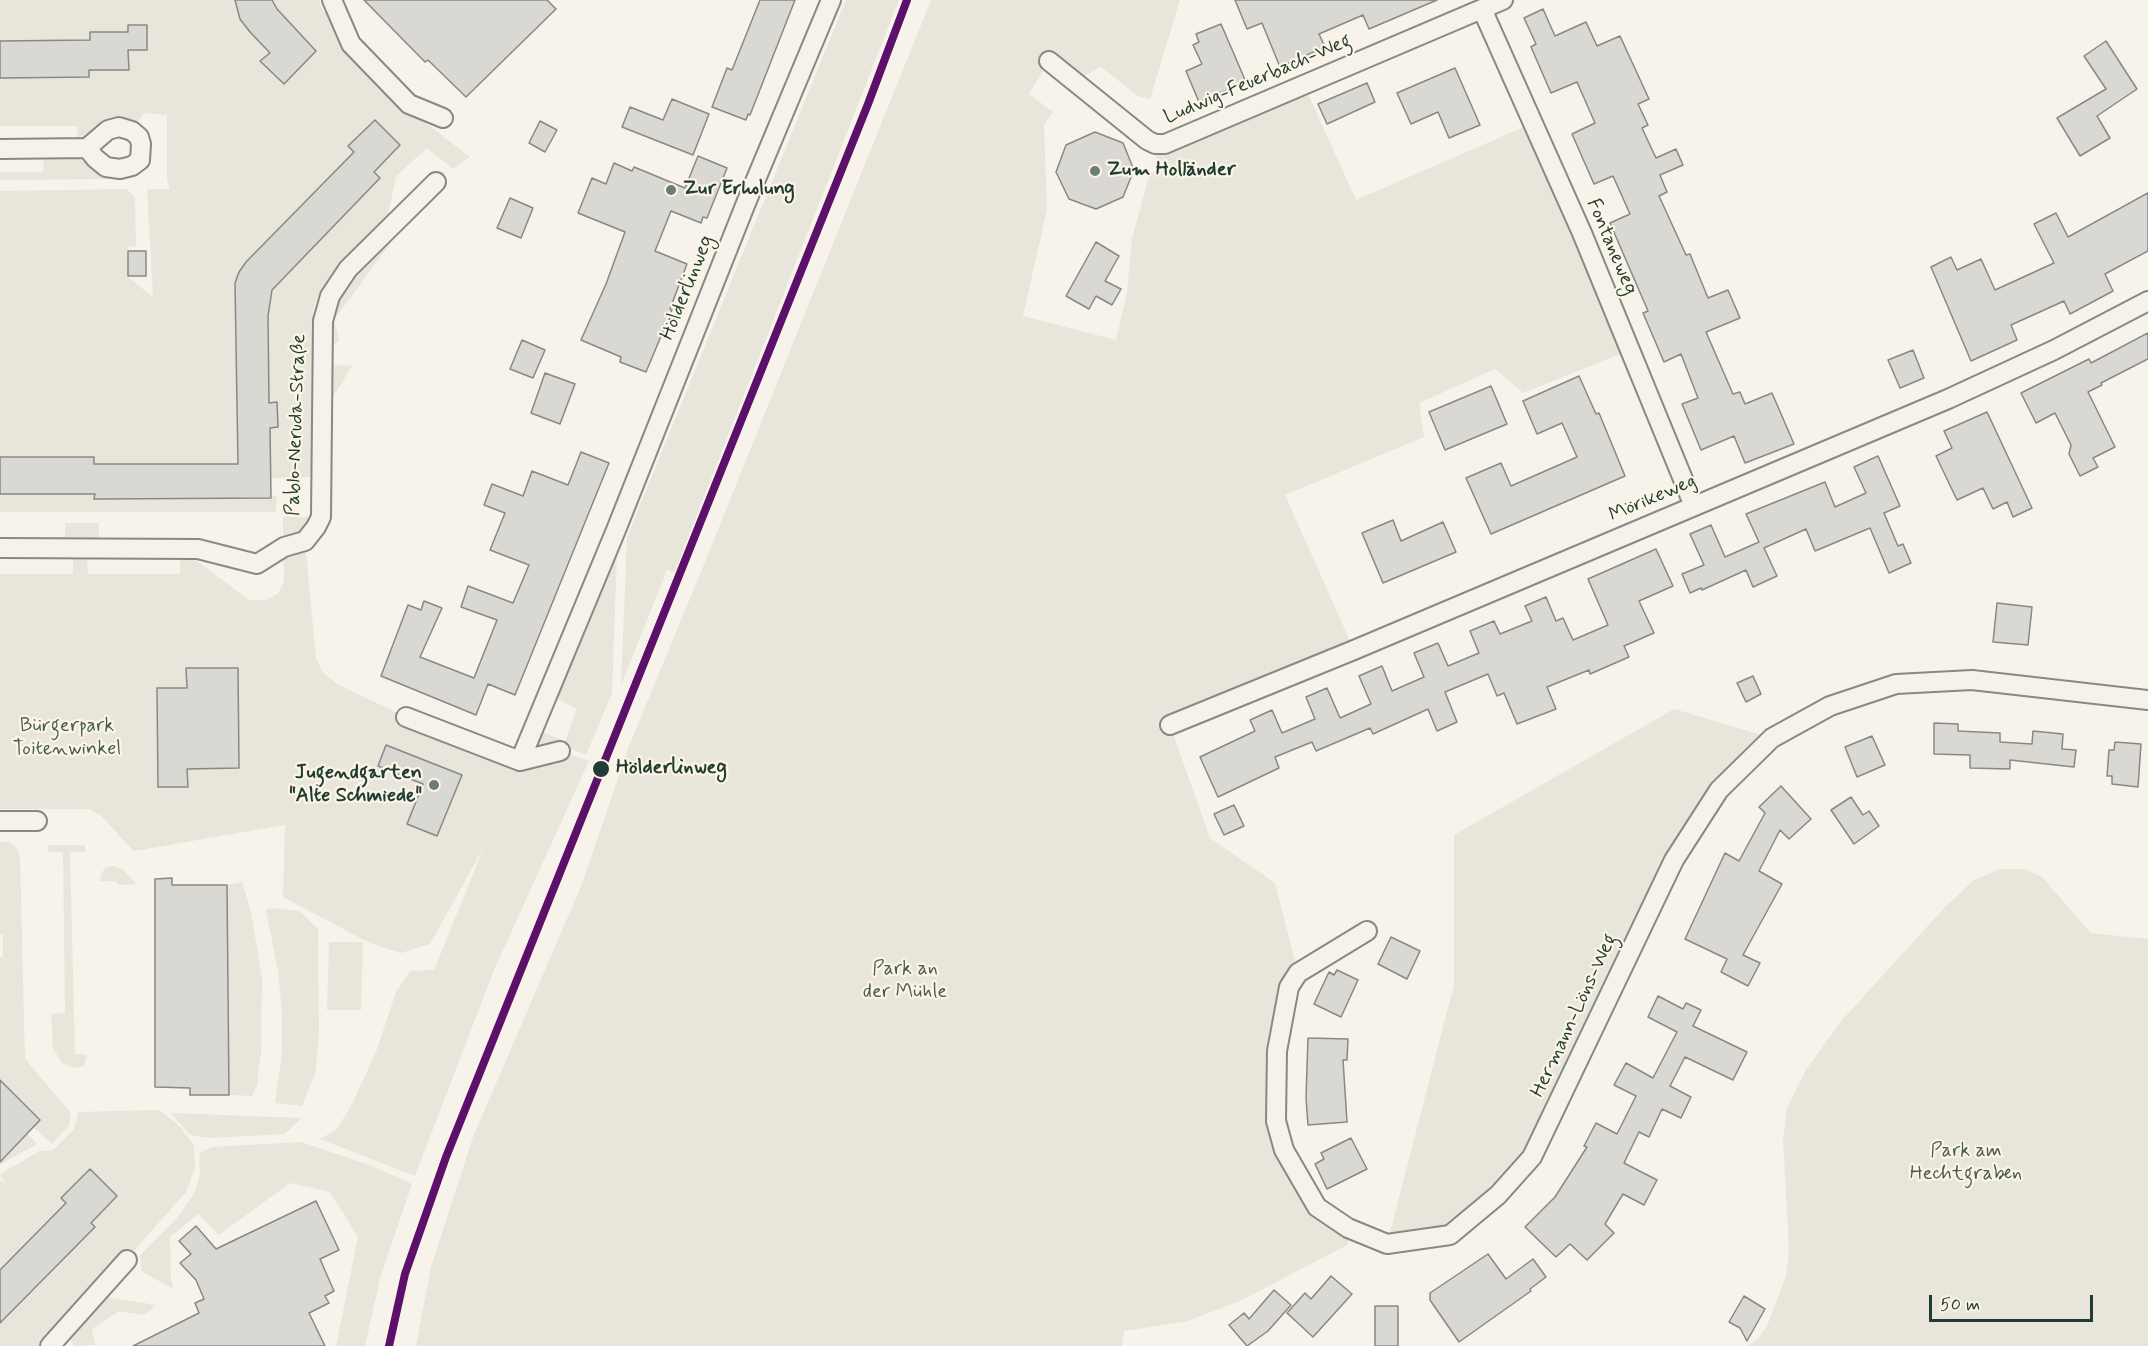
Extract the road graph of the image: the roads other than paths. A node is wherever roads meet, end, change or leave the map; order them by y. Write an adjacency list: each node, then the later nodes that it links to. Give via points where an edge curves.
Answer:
1 (332, 0): 6 (street, via 351,44 409,104)
2 (831, 0): 17 (street, Hölderlinweg)
3 (1503, 0): 4 (street, Ludwig-Feuerbach-Weg)
4 (1482, 9): 5 (street, Ludwig-Feuerbach-Weg, via 1165,144 1147,140); 11 (street, Fontaneweg, via 1582,233)
5 (1049, 61)
6 (443, 118)
7 (87, 148): 8 (street)
8 (0, 149)
9 (436, 182): 12 (street, Pablo-Neruda-Straße, via 348,269 330,296 323,321 321,517 305,541 284,546 257,564 198,549)
10 (2148, 301): 11 (street, Mörikeweg, via 1959,394)
11 (1694, 506): 15 (street, Mörikeweg)
12 (0, 548)
13 (2148, 700): 20 (street, Hermann-Löns-Weg, via 1972,680 1896,684 1830,706 1772,738 1719,790 1674,860 1532,1157 1498,1195 1450,1235 1387,1244 1348,1228 1317,1207 1284,1150 1276,1121 1277,1051 1289,987 1298,973)
14 (406, 717): 17 (street)
15 (1170, 725)
16 (560, 751): 17 (street)
17 (520, 761)
18 (0, 821): 19 (street)
19 (37, 821)
20 (1367, 931)
21 (127, 1260): 22 (street)
22 (50, 1346)

